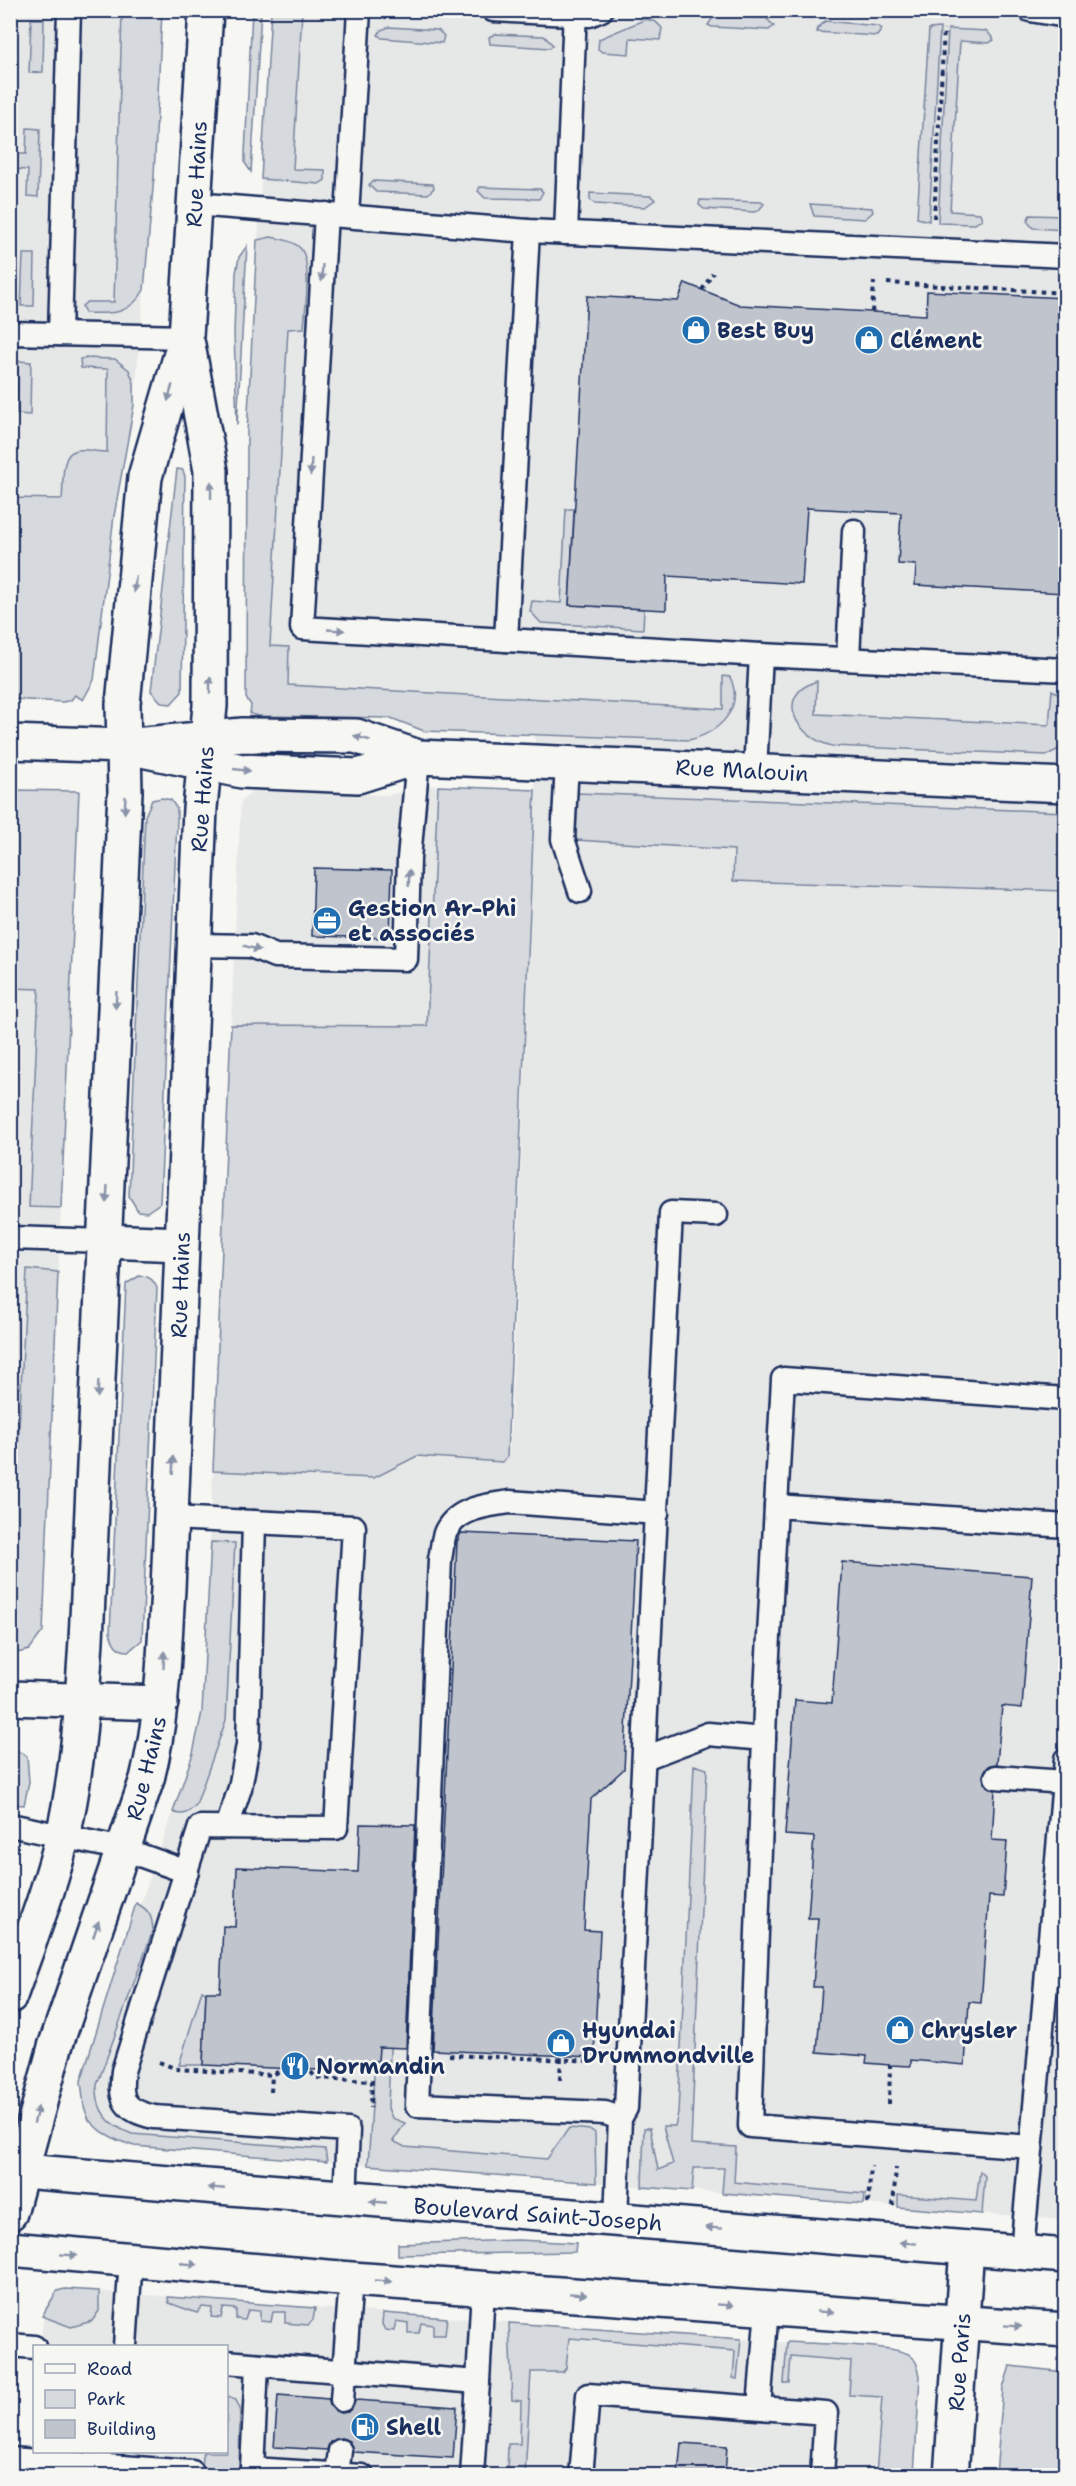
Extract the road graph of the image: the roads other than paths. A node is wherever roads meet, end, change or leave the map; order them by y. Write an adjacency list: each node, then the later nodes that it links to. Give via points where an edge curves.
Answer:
1 (69, 10): 15 (lane)
2 (206, 10): 9 (street, Rue Hains)
3 (359, 10): 10 (lane)
4 (493, 10): 7 (lane)
5 (601, 10): 7 (lane, via 589,15)
6 (1030, 10): 8 (lane)
7 (575, 12): 12 (lane)
8 (1065, 16)
9 (194, 204): 10 (lane); 16 (street, Rue Hains)
10 (336, 215): 11 (lane); 18 (lane, one-way to 18, via 302,628)
11 (528, 231): 12 (lane); 18 (lane)
12 (566, 233): 13 (lane)
13 (1065, 256)
14 (10, 333): 15 (lane)
15 (60, 334): 16 (lane)
16 (186, 337): 23 (street, Rue Hains, one-way to 23, via 146,477 124,689); 24 (street, Rue Hains, one-way to 16, via 210,706 211,471)
17 (854, 531): 20 (lane)
18 (506, 640): 19 (lane)
19 (761, 655): 20 (lane); 27 (lane)
20 (848, 659): 21 (lane)
21 (1065, 670)
22 (10, 742): 23 (street, Rue Malouin)
23 (123, 747): 24 (street, Rue Malouin); 33 (street, Rue Hains, one-way to 33, via 125,792)
24 (205, 751): 25 (street, Rue Malouin, via 242,771 358,776); 30 (street, Rue Hains)
25 (418, 757): 26 (street, Rue Malouin); 30 (lane, one-way to 25, via 251,946 275,956 406,959)
26 (567, 763): 27 (street, Rue Malouin); 29 (lane, via 563,839)
27 (755, 771): 28 (street, Rue Malouin)
28 (1065, 784)
29 (580, 891)
30 (194, 945): 34 (street, Rue Hains)
31 (716, 1215): 37 (lane, via 671,1213)
32 (10, 1238): 33 (lane)
33 (105, 1241): 34 (street); 42 (street, Rue Hains, one-way to 42)
34 (181, 1245): 38 (street, Rue Hains, one-way to 34)
35 (1065, 1399): 36 (lane, via 783,1379)
36 (776, 1506): 40 (lane); 44 (lane)
37 (657, 1514): 45 (lane); 56 (lane, via 510,1502 488,1505 471,1510 446,1531 440,1559 417,2105 605,2113)
38 (171, 1518): 39 (lane); 43 (street, Rue Hains, one-way to 38)
39 (254, 1522): 50 (lane, via 248,1745); 50 (lane, via 354,1527 336,1828)
40 (1065, 1526)
41 (10, 1698): 42 (street)
42 (82, 1700): 43 (street); 51 (street, Rue Hains)
43 (161, 1703): 52 (street, Rue Hains, via 157,1738)
44 (764, 1739): 45 (lane, via 708,1734); 57 (lane, via 750,2126)
45 (645, 1758): 56 (lane, via 626,2109)
46 (1065, 1759): 48 (lane)
47 (996, 1778): 48 (lane)
48 (1064, 1782): 54 (lane)
49 (10, 1825): 51 (lane)
50 (227, 1827): 53 (lane, via 200,1827)
51 (64, 1834): 52 (lane); 55 (street, Rue Hains)
52 (123, 1849): 53 (lane); 58 (street, Rue Hains, one-way to 52)
53 (187, 1872): 59 (lane, via 123,2071 123,2100 130,2110 154,2117 348,2130)
54 (1057, 1957): 57 (lane)
55 (12, 1987)
56 (620, 2118): 61 (lane)
57 (1031, 2147): 64 (lane)
58 (16, 2171): 59 (street, Boulevard Saint-Joseph, one-way to 58); 60 (street, Rue Hains)
59 (345, 2199): 61 (street, Boulevard Saint-Joseph, one-way to 59)
60 (10, 2213)
61 (616, 2220): 62 (street, Boulevard Saint-Joseph, one-way to 61)
62 (967, 2248): 64 (street, Boulevard Saint-Joseph); 70 (street, Rue Paris)
63 (10, 2249): 66 (street, one-way to 66)
64 (1022, 2252): 65 (street, Boulevard Saint-Joseph)
65 (1065, 2256)
66 (131, 2258): 67 (street, one-way to 67); 73 (lane)
67 (351, 2279): 68 (street, one-way to 68); 77 (lane)
68 (483, 2288): 69 (street, one-way to 69); 78 (lane)
69 (767, 2308): 70 (street, one-way to 70); 80 (lane)
70 (961, 2322): 71 (street, one-way to 71); 91 (street, Rue Paris)
71 (1065, 2330)
72 (10, 2345): 74 (lane)
73 (125, 2345)
74 (33, 2348)
75 (228, 2362): 76 (lane)
76 (257, 2365): 77 (lane); 83 (lane)
77 (344, 2371): 78 (lane); 79 (lane)
78 (478, 2382): 88 (lane)
79 (342, 2400)
80 (759, 2407): 89 (lane, via 588,2395); 90 (lane, via 826,2412)
81 (340, 2451): 85 (lane)
82 (10, 2459): 86 (lane)
83 (254, 2472): 84 (lane)
84 (297, 2473): 85 (lane)
85 (338, 2474): 87 (lane)
86 (192, 2475)
87 (362, 2475)
88 (472, 2475)
89 (581, 2475)
90 (822, 2475)
91 (951, 2475)

